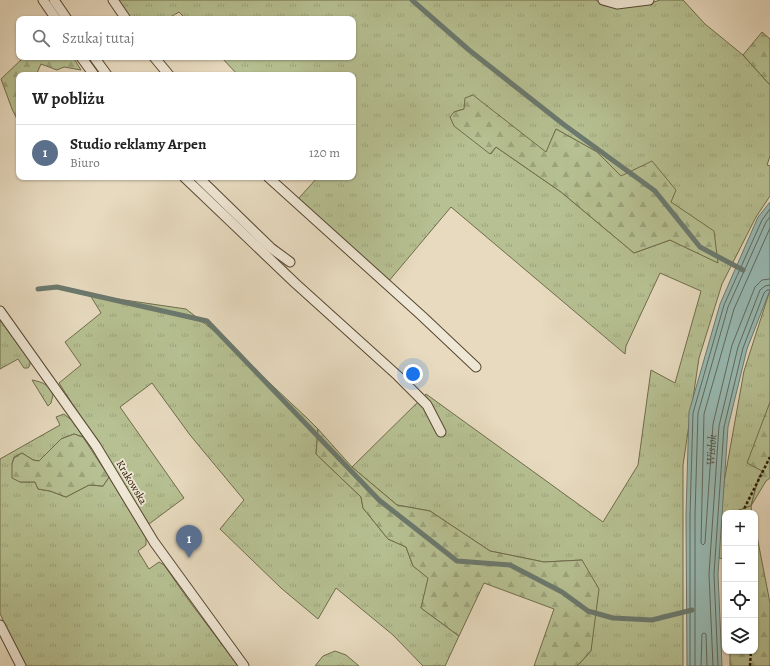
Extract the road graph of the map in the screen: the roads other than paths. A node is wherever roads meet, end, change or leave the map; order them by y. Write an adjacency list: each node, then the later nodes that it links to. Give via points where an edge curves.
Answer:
1 (43, 0): 6 (lane)
2 (54, 0): 7 (lane)
3 (112, 0): 8 (lane)
4 (603, 0): 5 (lane, via 617,4)
5 (649, 0)
6 (54, 16)
7 (65, 16)
8 (124, 16)
9 (83, 60): 12 (lane)
10 (96, 60): 13 (lane)
11 (156, 60): 14 (lane)
12 (92, 72)
13 (105, 72)
14 (166, 72)
15 (187, 180): 21 (lane, via 295,283 398,376 427,405)
16 (201, 180): 18 (lane, via 271,248)
17 (271, 180): 20 (lane)
18 (290, 262)
19 (0, 311): 24 (lane, Krakowska, via 96,446 154,542)
20 (476, 367)
21 (441, 432)
22 (0, 625): 23 (lane)
23 (21, 666)
24 (244, 666)

